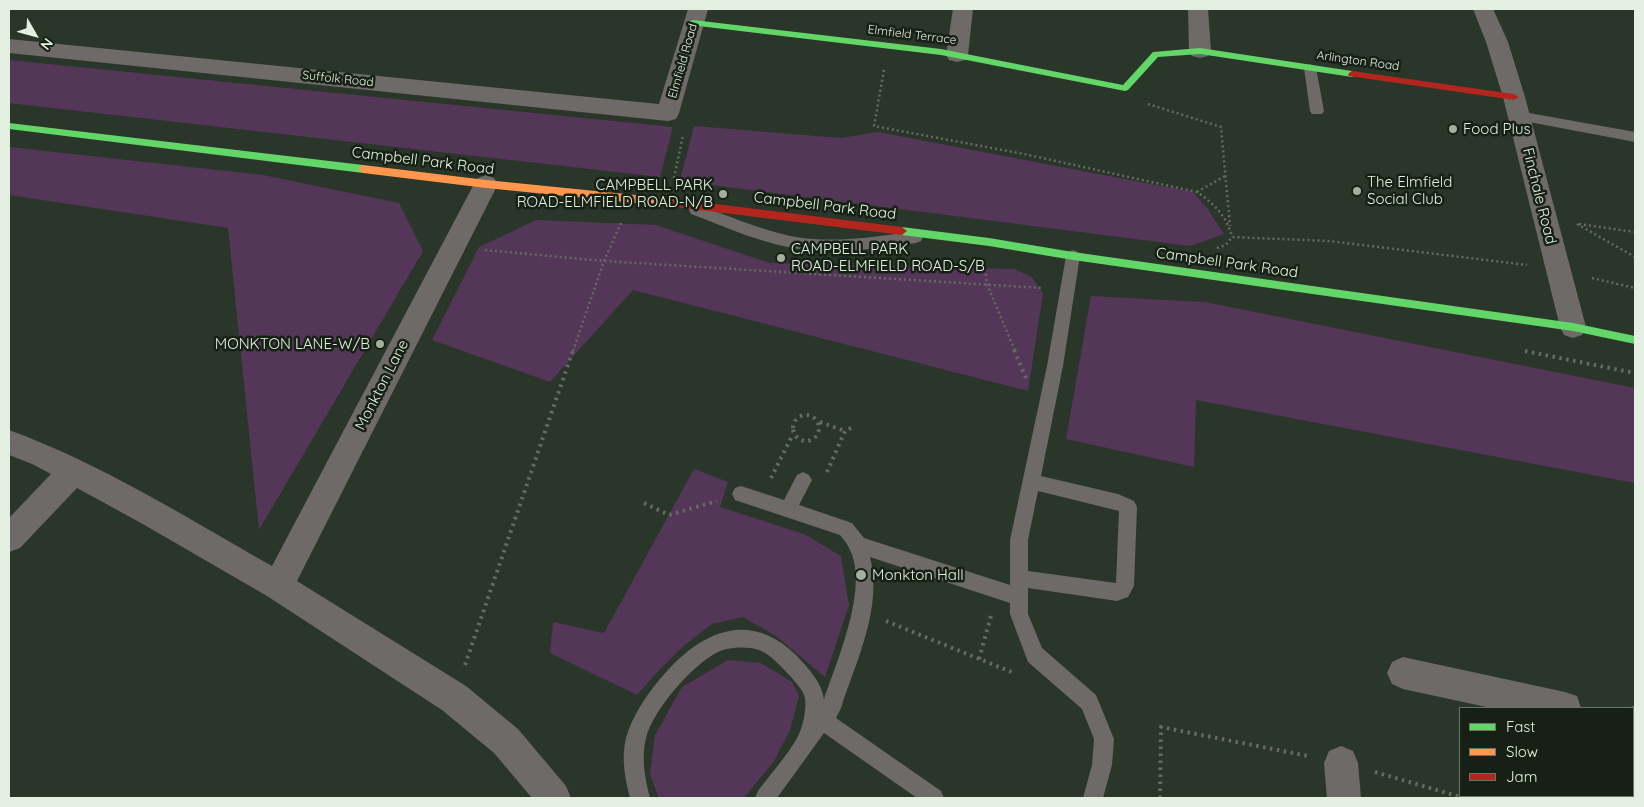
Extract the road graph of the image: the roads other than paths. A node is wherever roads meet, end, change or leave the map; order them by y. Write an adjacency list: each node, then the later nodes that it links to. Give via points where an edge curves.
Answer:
1 (963, 9): 7 (street)
2 (1198, 9): 6 (street)
3 (1483, 9): 10 (street, Finchale Road, via 1497,42)
4 (696, 16): 7 (street, Elmfield Terrace); 12 (street, Elmfield Road)
5 (9, 46): 12 (street, Suffolk Road)
6 (1200, 51): 8 (street, Arlington Road); 9 (street, Arlington Road, via 1156,54)
7 (958, 55): 9 (street, Elmfield Terrace)
8 (1310, 68): 10 (street, Arlington Road); 11 (lane)
9 (1125, 88)
10 (1516, 106): 14 (lane); 19 (street, Finchale Road)
11 (1317, 111)
12 (668, 113)
13 (9, 126): 15 (street, Campbell Park Road)
14 (1635, 137)
15 (486, 184): 16 (street, Campbell Park Road); 30 (street, Monkton Lane)
16 (681, 204): 17 (street, Campbell Park Road); 17 (lane, via 748,230 805,244 863,245)
17 (930, 234): 18 (street, Campbell Park Road)
18 (1073, 256): 19 (street, Campbell Park Road); 24 (lane)
19 (1573, 327): 20 (street, Campbell Park Road)
20 (1635, 340)
21 (9, 443): 22 (street)
22 (73, 472): 27 (street); 30 (street)
23 (803, 480): 26 (lane)
24 (1031, 482): 29 (lane, via 1018,540); 29 (lane, via 1128,507 1125,586 1117,592)
25 (742, 494): 26 (lane)
26 (788, 509): 28 (lane, via 846,529)
27 (9, 538)
28 (858, 545): 31 (lane); 34 (lane, via 864,569 863,611 831,708)
29 (1019, 578): 31 (lane)
30 (278, 586): 37 (street, via 454,698 506,741)
31 (1018, 597): 42 (lane, via 1019,614 1035,655 1089,702 1104,740 1102,765)
32 (1403, 673): 33 (street)
33 (1560, 707)
34 (822, 720): 35 (lane); 41 (lane)
35 (806, 742): 38 (lane, via 817,701 808,681 780,652 760,641 722,641 688,663 648,711 638,732 633,754); 39 (lane)
36 (1341, 763): 43 (street)
37 (554, 798)
38 (640, 798)
39 (765, 798)
40 (909, 798): 41 (lane)
41 (933, 798)
42 (1093, 798)
43 (1344, 798)

